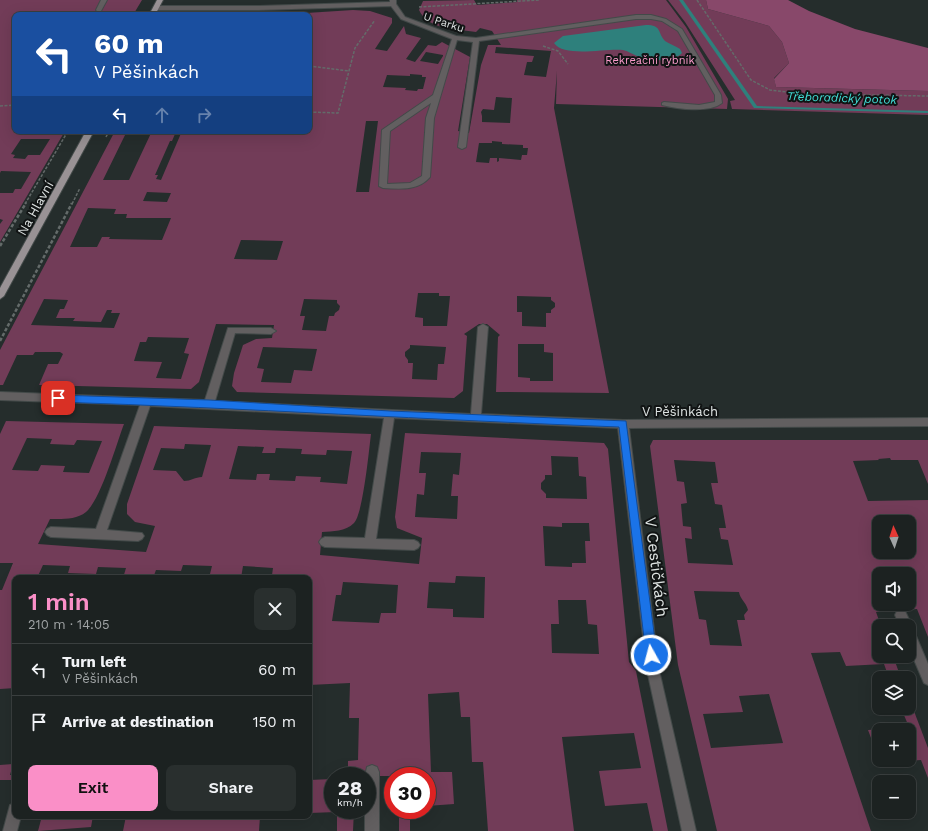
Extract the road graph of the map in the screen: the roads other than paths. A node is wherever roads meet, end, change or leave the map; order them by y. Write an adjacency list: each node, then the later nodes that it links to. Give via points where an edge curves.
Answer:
1 (104, 0): 7 (street)
2 (160, 0): 6 (main road)
3 (298, 0): 5 (street)
4 (394, 4): 5 (street); 9 (street, U Parku, via 403,18)
5 (297, 7): 6 (street)
6 (156, 8): 8 (main road)
7 (99, 10)
8 (154, 12)
9 (454, 38): 10 (street, U Parku); 11 (street)
10 (476, 40): 12 (street, U Parku, via 636,17 664,20 680,30 718,95 719,103 710,107); 14 (street)
11 (436, 96): 11 (street, via 430,118 426,177 419,184 408,187 383,186 386,130)
12 (664, 104)
13 (88, 134): 15 (main road, Na Hlavní)
14 (462, 147)
15 (0, 296)
16 (483, 327): 22 (street)
17 (271, 331): 20 (street, via 231,330)
18 (0, 396): 19 (street, V Pěšinkách)
19 (146, 402): 20 (street, V Pěšinkách); 26 (street)
20 (209, 404): 21 (street, V Pěšinkách)
21 (390, 414): 22 (street, V Pěšinkách); 29 (street)
22 (476, 418): 24 (street, V Pěšinkách)
23 (928, 422): 24 (street, V Pěšinkách)
24 (623, 424): 37 (street, V Cestičkách, via 653,670)
25 (50, 532): 26 (street)
26 (100, 534): 27 (street)
27 (138, 536)
28 (325, 542): 29 (street)
29 (370, 544): 30 (street)
30 (414, 545)
31 (916, 650): 32 (street)
32 (928, 679)
33 (13, 819): 35 (street)
34 (372, 819): 36 (street)
35 (10, 831)
36 (372, 831)
37 (689, 831)

